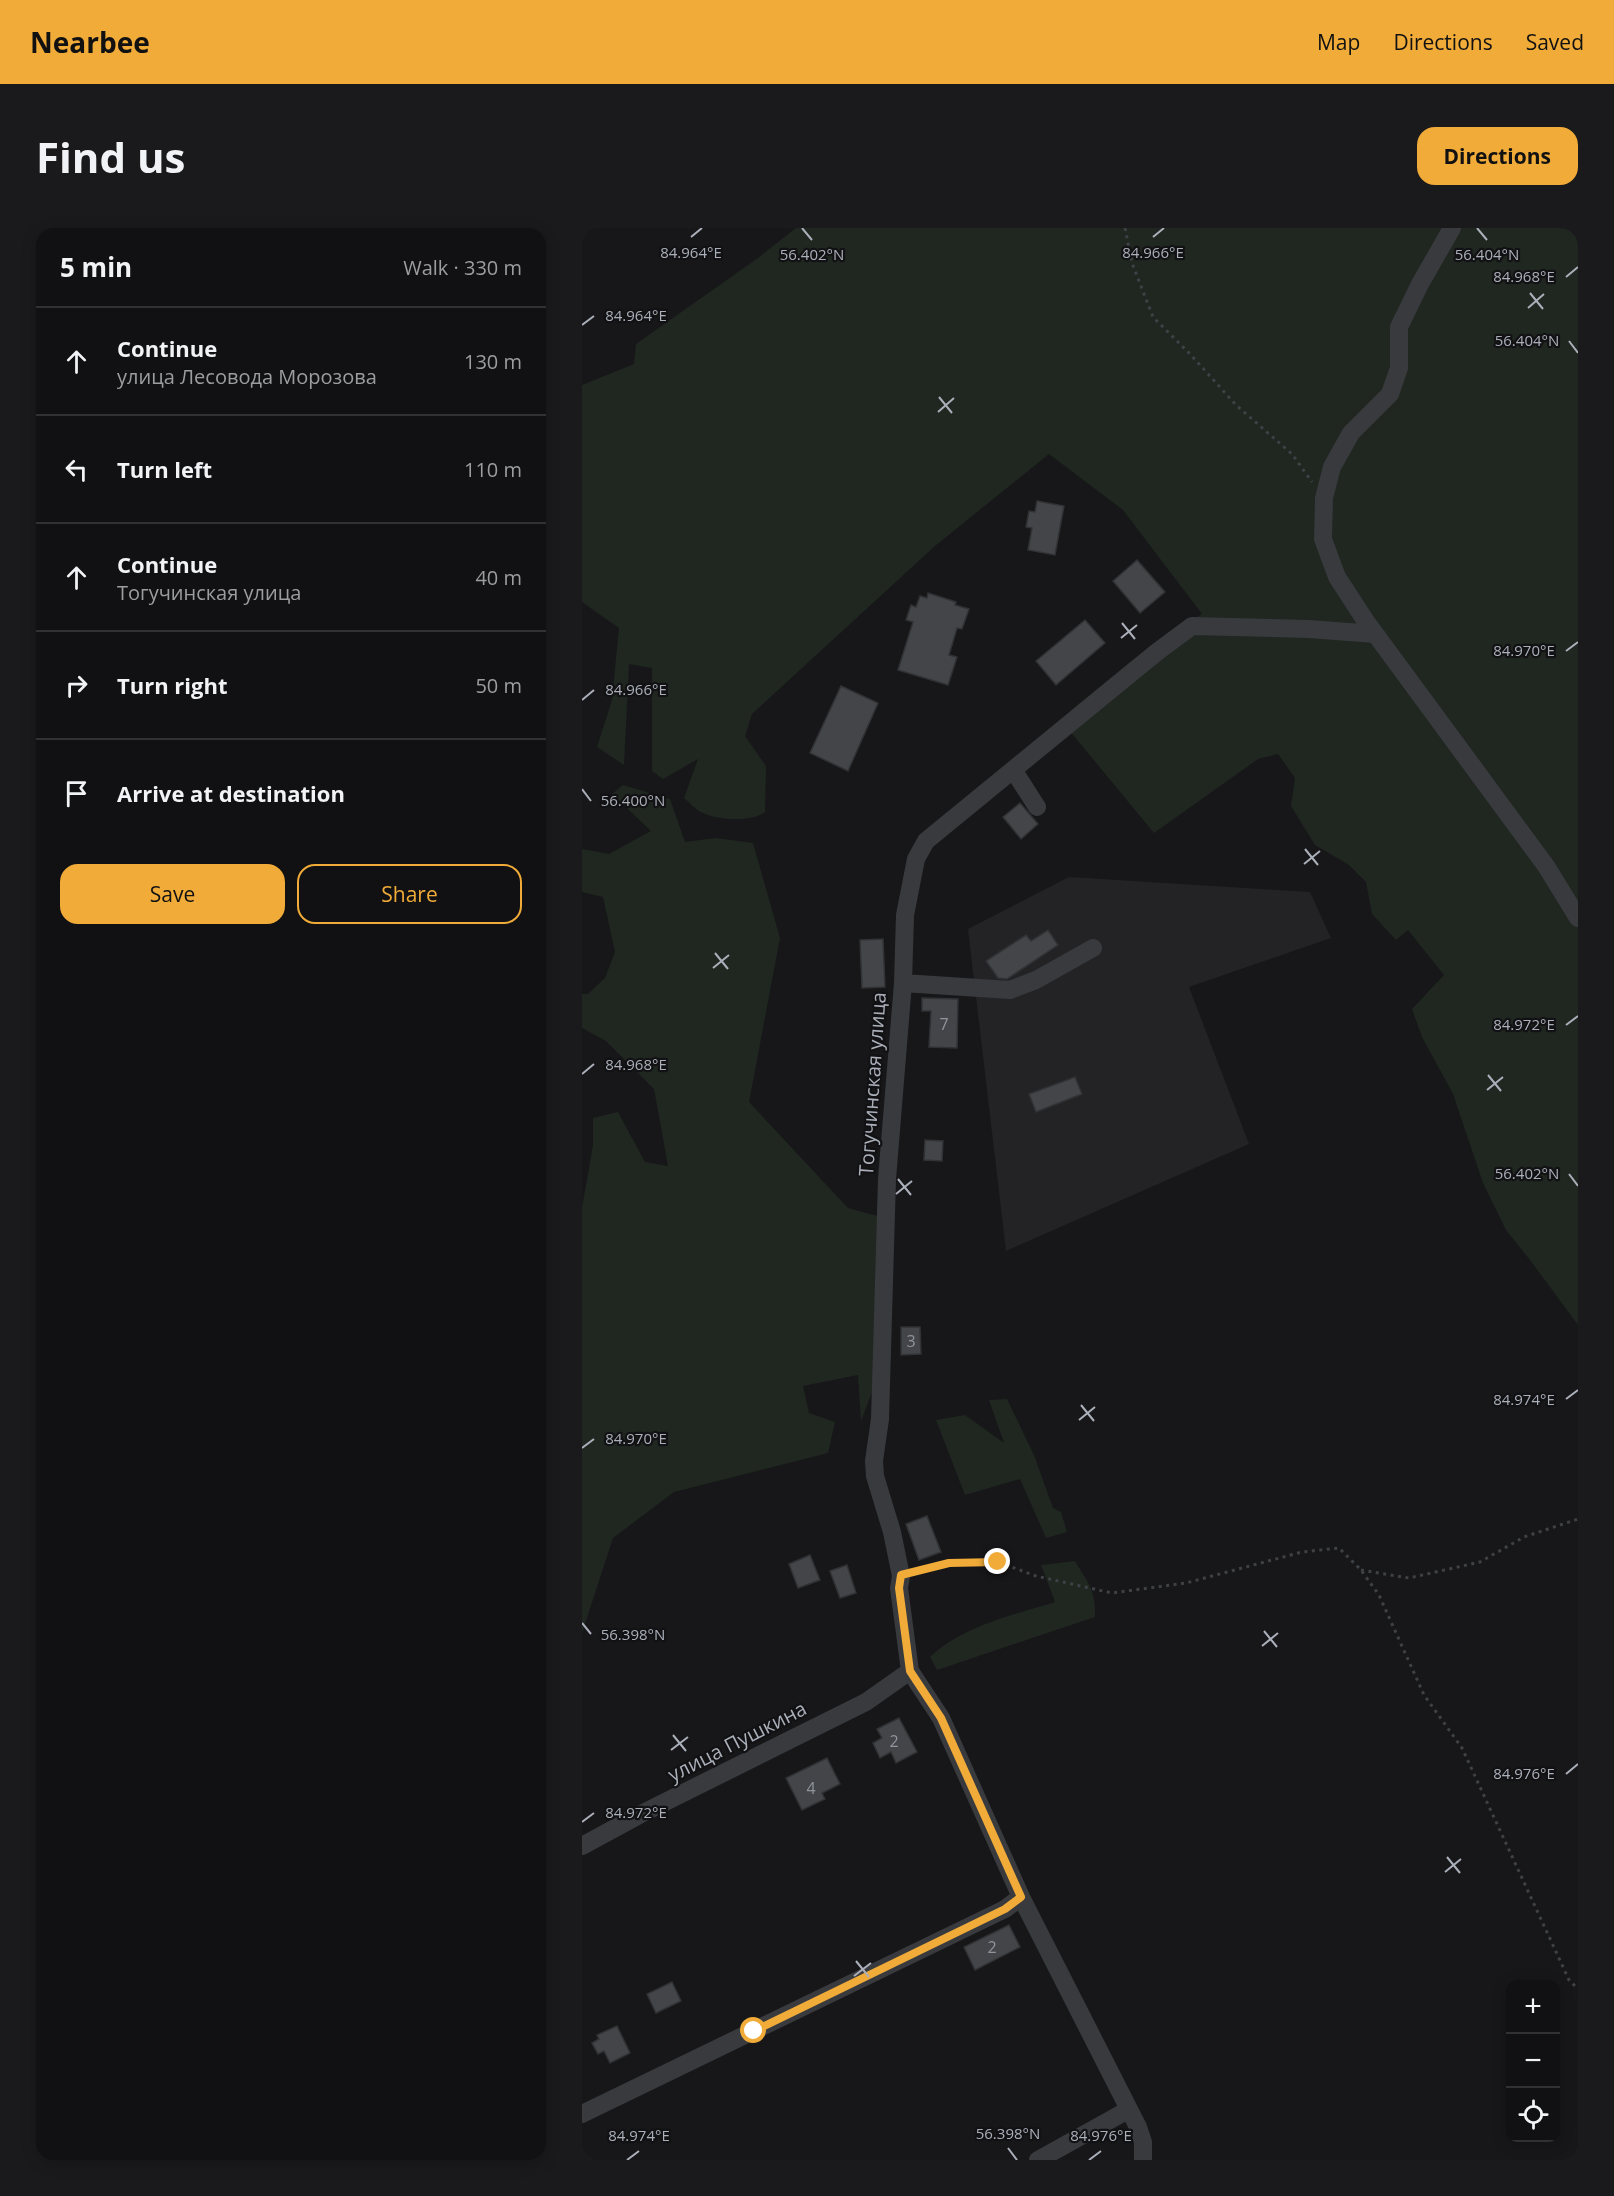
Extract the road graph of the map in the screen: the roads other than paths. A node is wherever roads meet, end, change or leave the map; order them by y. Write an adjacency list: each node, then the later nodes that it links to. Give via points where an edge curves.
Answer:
1 (1452, 228): 2 (street, via 1399,327 1398,368 1390,394 1351,433 1332,467 1324,498 1323,539 1337,577)
2 (1375, 634): 3 (street, Тогучинская улица, via 1192,626); 5 (street, via 1546,866)
3 (1014, 771): 4 (street); 7 (street, Тогучинская улица, via 926,841 916,859 905,915)
4 (1037, 807)
5 (1578, 918)
6 (1093, 948): 7 (street, via 1010,990)
7 (903, 983): 8 (street, Тогучинская улица, via 887,1179 880,1419 874,1461 901,1575 899,1588)
8 (910, 1671): 9 (street, улица Пушкина, via 866,1701); 10 (street, via 941,1718)
9 (582, 1846)
10 (1021, 1897): 11 (street); 12 (street, via 1005,1909)
11 (1128, 2110): 13 (street); 14 (street, via 1143,2142)
12 (582, 2114)
13 (1038, 2160)
14 (1143, 2160)

